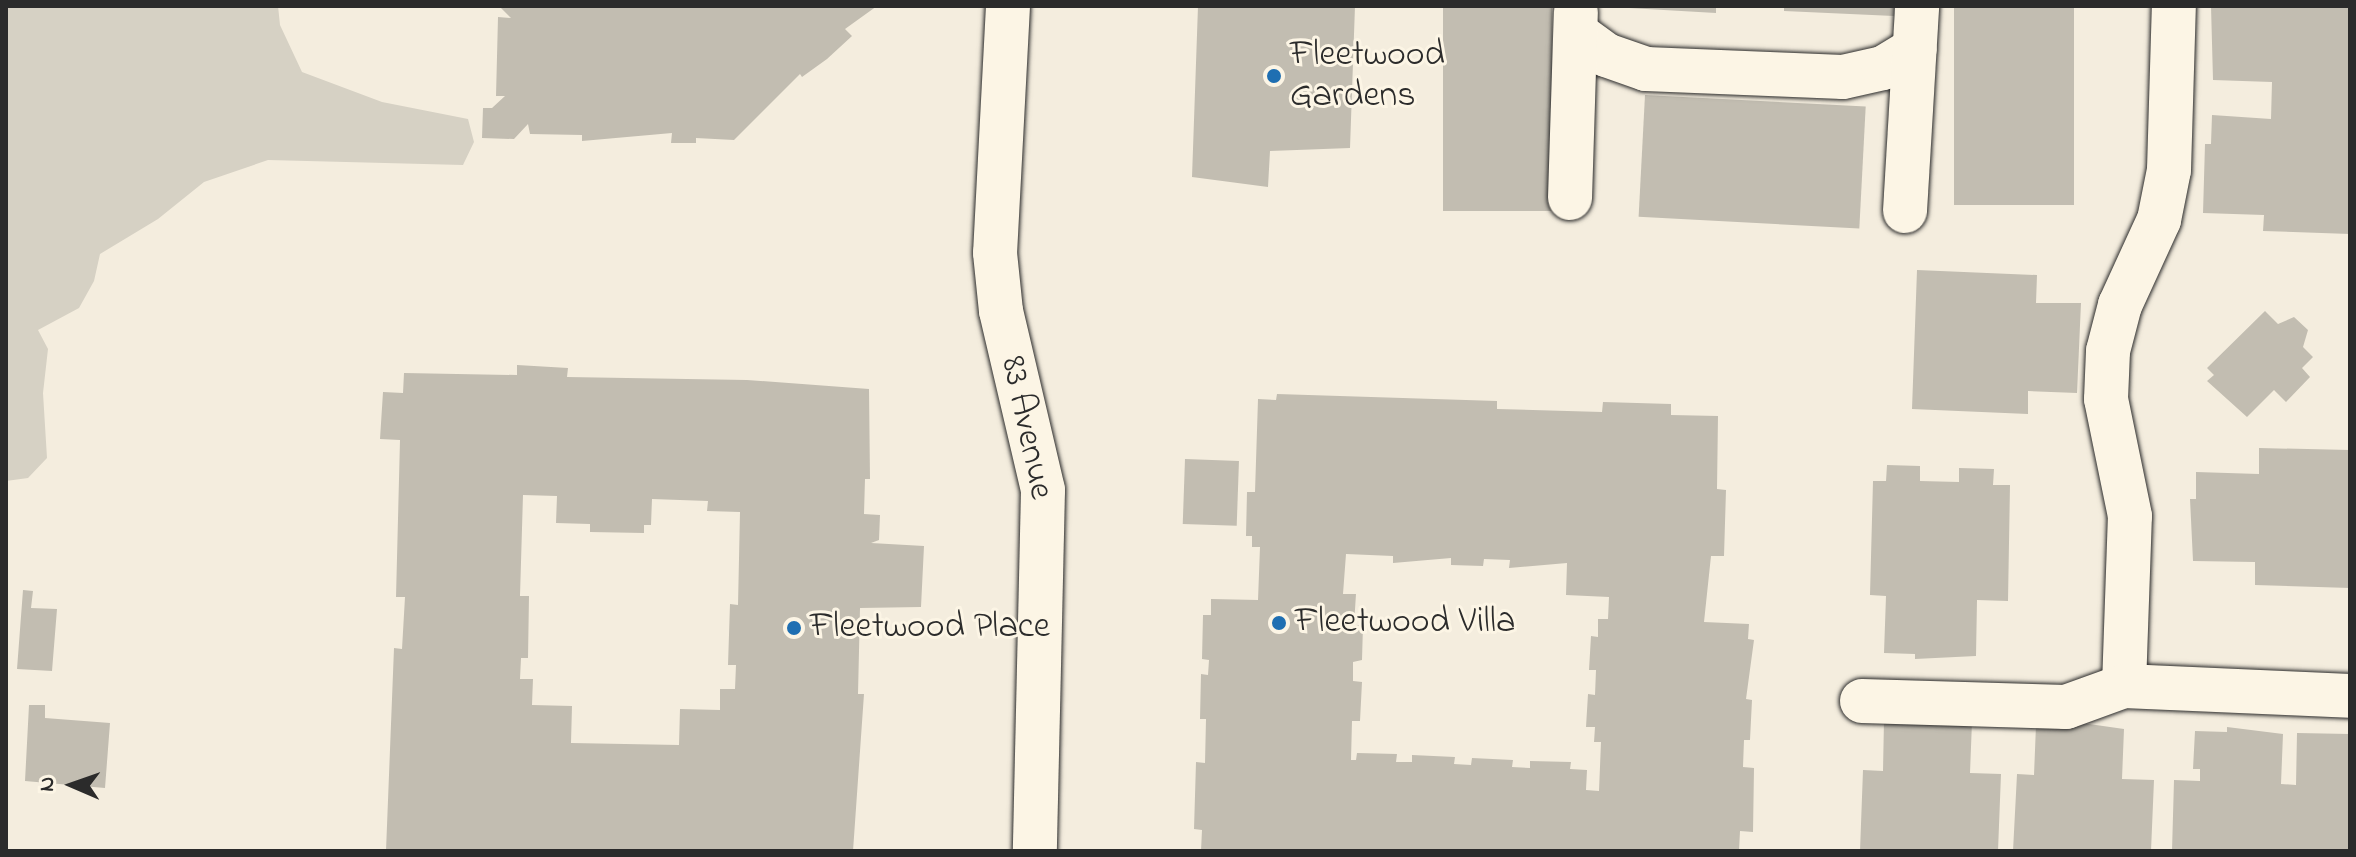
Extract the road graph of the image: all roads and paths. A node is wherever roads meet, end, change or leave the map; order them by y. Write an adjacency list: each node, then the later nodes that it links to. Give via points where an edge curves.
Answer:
1 (1008, 6): 11 (street, 83 Avenue, via 995,253 1001,311 1043,490)
2 (1917, 6): 5 (street)
3 (2174, 6): 8 (street, via 2169,170 2159,220 2131,276 2108,351 2106,399 2130,516)
4 (1576, 19): 5 (street, via 1606,55 1646,69 1843,77 1883,68); 6 (street)
5 (1915, 49): 7 (street)
6 (1570, 198)
7 (1905, 211)
8 (2124, 686): 9 (street); 10 (street, via 2066,707)
9 (2350, 696)
10 (1862, 701)
11 (1035, 851)

